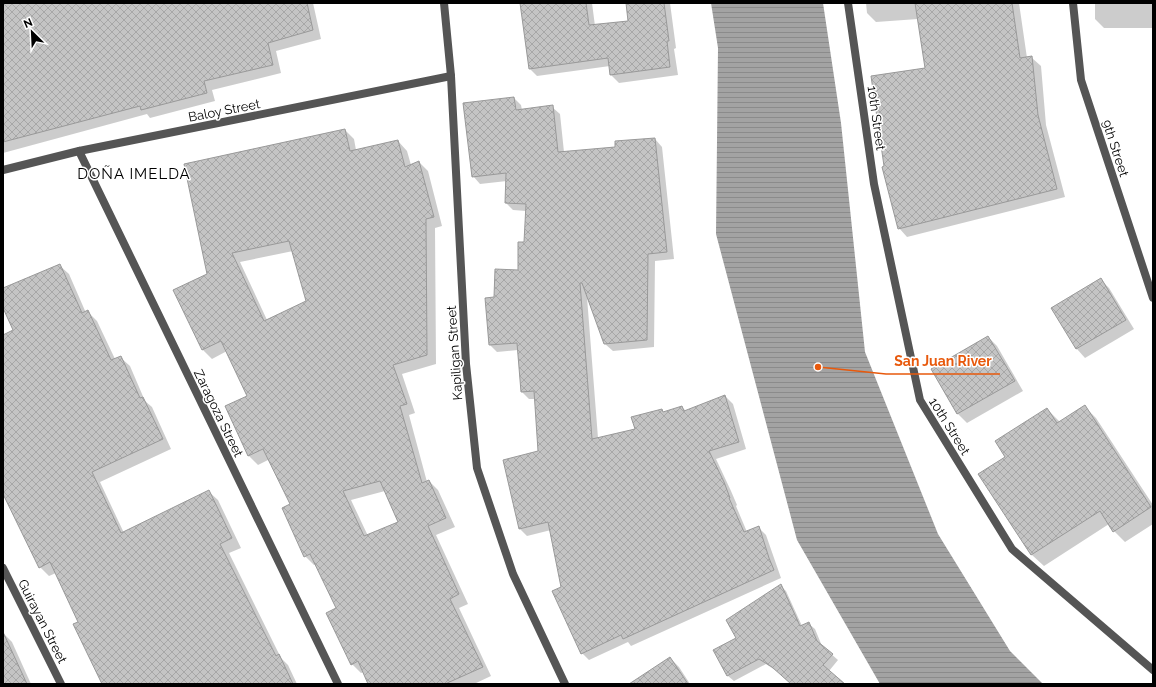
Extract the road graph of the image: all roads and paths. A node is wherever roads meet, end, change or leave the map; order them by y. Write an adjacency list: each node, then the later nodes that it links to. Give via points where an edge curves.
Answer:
1 (444, 3): 4 (street, Kapiligan Street)
2 (848, 3): 9 (street, 10th Street, via 874,184 920,400 1012,548)
3 (1073, 3): 7 (street, 9th Street, via 1081,80)
4 (451, 76): 5 (street, Baloy Street); 12 (street, Kapiligan Street, via 466,364 478,468 513,574)
5 (79, 151): 6 (street, Baloy Street); 11 (street, Zaragoza Street)
6 (3, 170)
7 (1153, 298)
8 (3, 568): 10 (street, Guirayan Street)
9 (1153, 670)
10 (61, 684)
11 (338, 684)
12 (565, 684)

